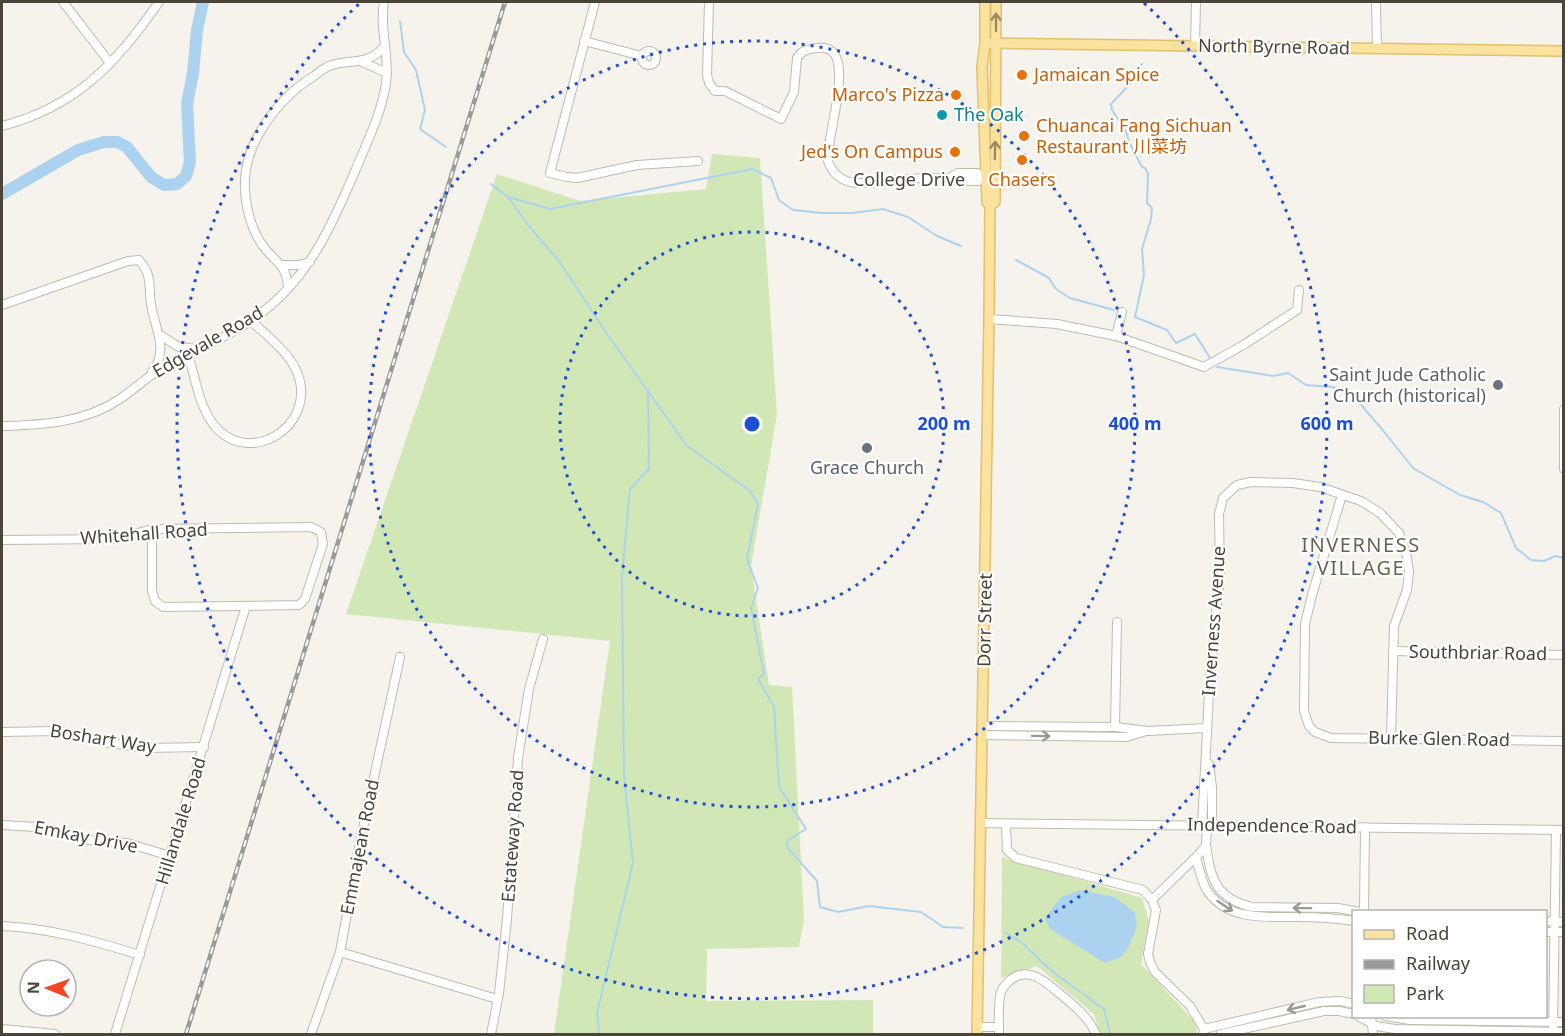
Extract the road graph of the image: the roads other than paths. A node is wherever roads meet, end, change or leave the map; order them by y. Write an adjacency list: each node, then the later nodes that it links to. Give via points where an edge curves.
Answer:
1 (63, 2): 19 (street)
2 (159, 2): 19 (street)
3 (384, 2): 13 (street, Edgevale Road)
4 (595, 2): 10 (street)
5 (709, 2): 23 (street, College Drive, via 709,83 713,89 725,91 781,119 794,92 799,54 826,48 835,55 835,117 828,161 833,171 848,182 914,178 978,181)
6 (985, 2): 11 (main road, Dorr Street)
7 (996, 2): 12 (main road, Dorr Street, one-way to 7)
8 (1196, 2): 14 (street)
9 (1376, 2): 15 (street)
10 (585, 41): 17 (street); 22 (street, via 550,173 572,178 636,165)
11 (985, 43): 12 (main road, North Byrne Road); 23 (main road, Dorr Street)
12 (996, 43): 14 (main road, North Byrne Road); 24 (main road, Dorr Street, one-way to 12, via 995,202)
13 (384, 46): 18 (street); 20 (street, Edgevale Road)
14 (1195, 46): 15 (main road, North Byrne Road)
15 (1377, 48): 16 (main road, North Byrne Road)
16 (1563, 51)
17 (642, 56)
18 (362, 62): 20 (street); 26 (street, via 329,66 306,81 274,112 251,153 245,172 250,218 262,245)
19 (110, 63): 21 (street, via 68,99 35,116)
20 (387, 73): 25 (street, Edgevale Road, via 378,111 335,219)
21 (2, 126)
22 (698, 161)
23 (983, 177): 24 (main road, Dorr Street)
24 (990, 206): 31 (main road, Dorr Street)
25 (310, 262): 26 (street); 27 (street, Edgevale Road)
26 (282, 265): 27 (street)
27 (288, 288): 32 (street, Edgevale Road)
28 (1299, 290): 34 (street, via 1297,310 1204,367)
29 (2, 305): 33 (street, via 139,260 150,278 150,302)
30 (1122, 312): 34 (street)
31 (989, 319): 34 (street, via 1057,324); 53 (main road, Dorr Street)
32 (251, 321): 35 (street, Edgevale Road); 36 (street, via 285,354 298,378 298,411 282,434 249,442 223,433 200,400)
33 (160, 335): 35 (street, via 179,347); 37 (street, via 159,358)
34 (1116, 336)
35 (203, 348): 36 (street, Edgevale Road)
36 (188, 355): 37 (street, Edgevale Road)
37 (149, 375): 39 (street, Edgevale Road, via 98,411 51,424)
38 (1563, 409): 40 (street)
39 (2, 426)
40 (1563, 438): 41 (street)
41 (1563, 469)
42 (1342, 495): 48 (street, via 1380,513 1399,533 1406,552 1407,590 1394,626); 52 (street, Inverness Avenue, via 1293,483 1251,482 1237,485 1223,498); 58 (street, Burke Glen Road, via 1305,624 1304,711 1315,732 1331,738)
43 (152, 529): 44 (street, Whitehall Road, via 116,539); 45 (street, via 153,591 159,605); 45 (street, Whitehall Road, via 315,527 321,532 323,544 305,599 299,605)
44 (2, 540)
45 (246, 606): 60 (street, Hillandale Road)
46 (1117, 622): 51 (street)
47 (543, 639): 79 (street, Estateway Road, via 529,689 517,765 507,918)
48 (1393, 651): 49 (street, Southbriar Road); 58 (street)
49 (1563, 655)
50 (400, 657): 77 (street, Emmajean Road)
51 (1116, 727): 53 (street); 54 (street); 56 (street); 57 (street)
52 (1207, 728): 54 (street); 64 (street, Inverness Avenue, via 1212,787)
53 (983, 730): 56 (street, one-way to 56); 61 (main road, Dorr Street)
54 (1148, 731): 57 (street)
55 (2, 732): 60 (street, Boshart Way, via 56,731 145,748)
56 (1109, 737): 57 (street)
57 (1123, 737)
58 (1390, 738): 59 (street, Burke Glen Road)
59 (1563, 741)
60 (204, 747): 68 (street, Hillandale Road)
61 (981, 823): 62 (street, Independence Road); 87 (main road, Dorr Street)
62 (1006, 824): 64 (street, Independence Road); 70 (street, via 1007,850 1016,858 1132,886 1143,890)
63 (2, 825): 68 (street, Emkay Drive, via 36,826 88,840 127,843)
64 (1207, 825): 65 (street, Independence Road); 67 (street, Inverness Avenue)
65 (1365, 826): 66 (street, Independence Road); 72 (street)
66 (1560, 830): 74 (street)
67 (1206, 845): 69 (street); 71 (street, Inverness Avenue, one-way to 67, via 1252,907 1238,903 1216,885)
68 (170, 856): 78 (street, Hillandale Road)
69 (1196, 858): 70 (street); 73 (street, one-way to 73, via 1207,891 1233,912 1250,917)
70 (1152, 900): 89 (street, via 1156,910 1150,962 1155,972 1190,1006)
71 (1352, 910)
72 (1362, 910)
73 (1352, 921)
74 (1559, 922): 76 (street)
75 (2, 926): 78 (street, via 69,934)
76 (1559, 932): 84 (street)
77 (340, 952): 79 (street); 94 (street, Emmajean Road)
78 (140, 955): 93 (street, Hillandale Road)
79 (497, 999): 95 (street, Estateway Road)
80 (1352, 1004): 89 (street, one-way to 89, via 1319,1002)
81 (1352, 1014): 97 (street, via 1324,1011)
82 (1393, 1018): 84 (street)
83 (1371, 1020): 91 (street, via 1383,1028 1410,1030); 98 (street)
84 (1553, 1022): 85 (street); 91 (street)
85 (1563, 1022)
86 (2, 1029): 92 (street)
87 (977, 1031): 88 (street)
88 (999, 1031): 96 (street, via 1000,995 1005,985 1019,974 1029,974 1073,1005 1089,1020)
89 (1203, 1032)
90 (1563, 1032): 91 (street)
91 (1553, 1033)
92 (55, 1035)
93 (115, 1035)
94 (311, 1035)
95 (491, 1035)
96 (1096, 1035)
97 (1221, 1035)
98 (1373, 1035)

